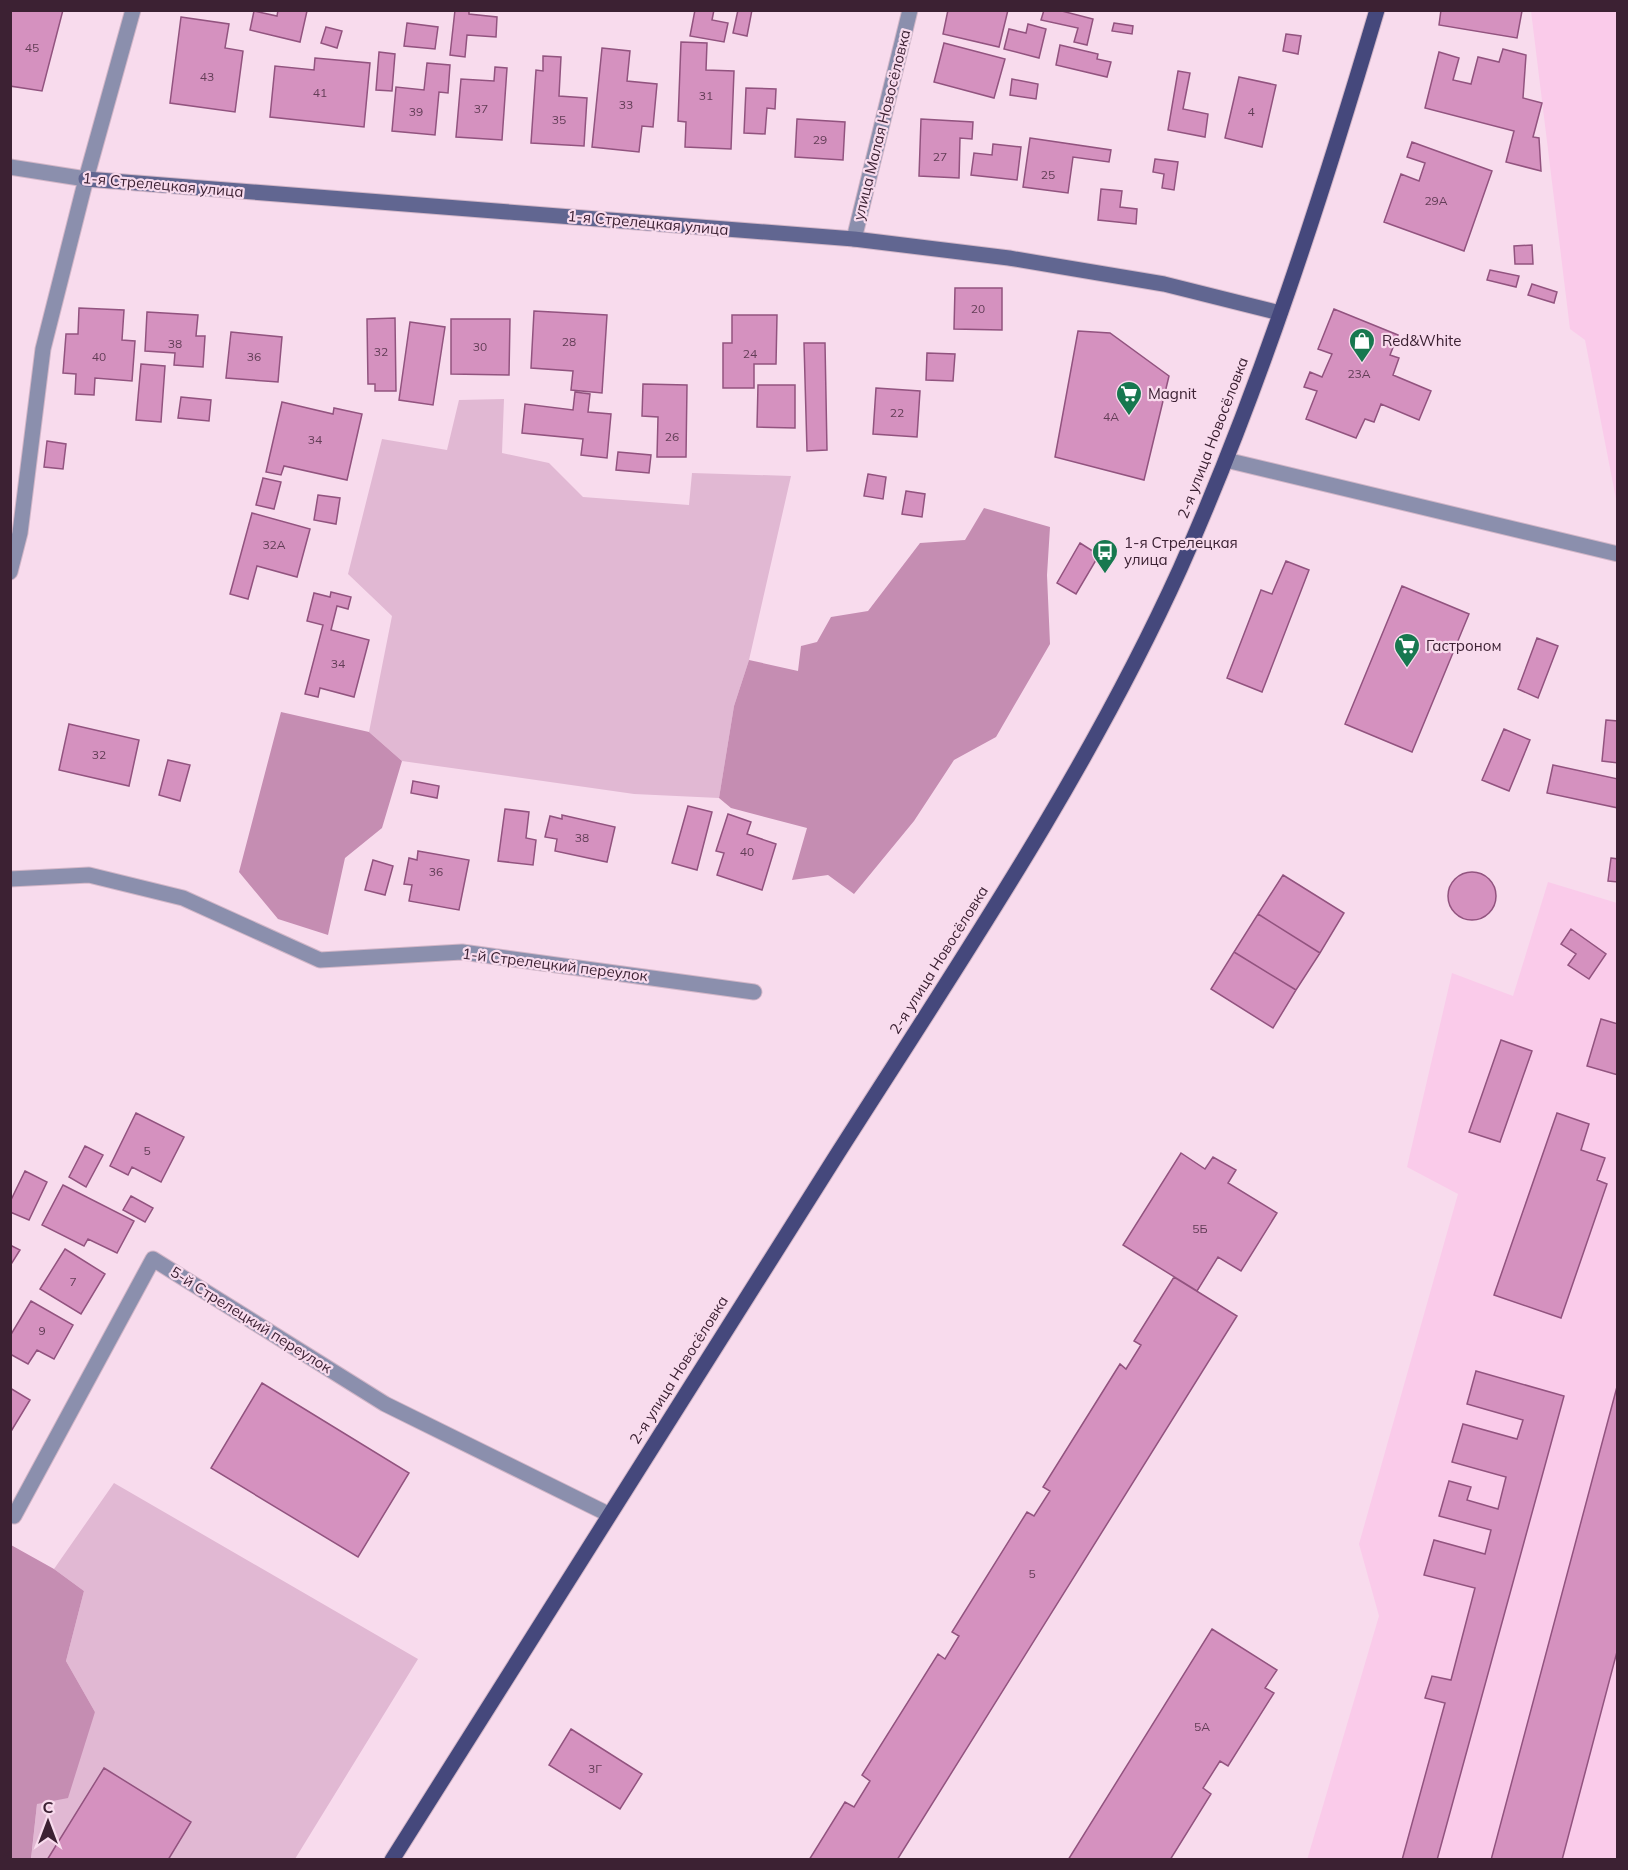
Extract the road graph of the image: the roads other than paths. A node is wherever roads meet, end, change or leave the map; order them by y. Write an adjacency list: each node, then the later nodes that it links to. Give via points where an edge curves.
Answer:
1 (133, 10): 5 (street)
2 (910, 10): 6 (street, улица Малая Новосёловка)
3 (1377, 10): 7 (main road, 2-я улица Новосёловка)
4 (10, 167): 5 (street, 1-я Стрелецкая улица)
5 (86, 179): 6 (street, 1-я Стрелецкая улица); 10 (street, via 43,349 20,533)
6 (854, 239): 7 (street, 1-я Стрелецкая улица, via 1009,258 1164,284)
7 (1280, 313): 8 (main road, 2-я улица Новосёловка)
8 (1226, 460): 9 (street); 13 (main road, 2-я улица Новосёловка, via 1126,679 1068,784)
9 (1617, 554)
10 (10, 572)
11 (10, 879): 12 (street, 1-й Стрелецкий переулок, via 88,875 183,898 320,960 462,952)
12 (754, 992)
13 (608, 1514): 14 (street, 5-й Стрелецкий переулок, via 385,1404 153,1259); 15 (main road, 2-я улица Новосёловка)
14 (14, 1516)
15 (392, 1860)

